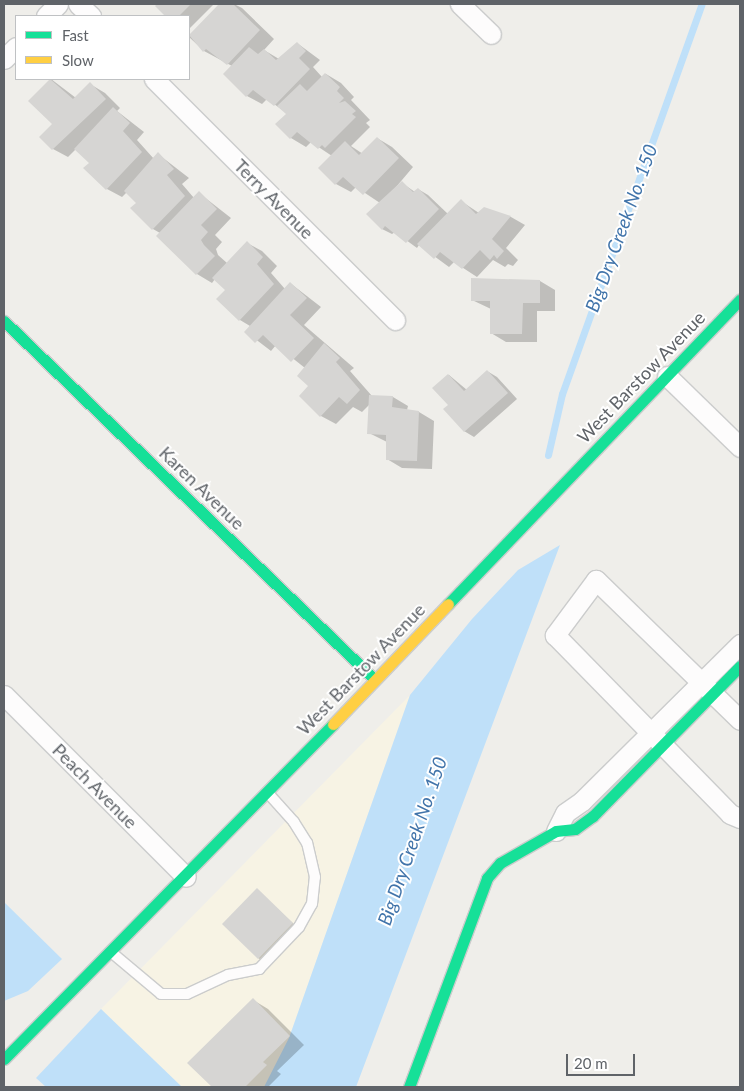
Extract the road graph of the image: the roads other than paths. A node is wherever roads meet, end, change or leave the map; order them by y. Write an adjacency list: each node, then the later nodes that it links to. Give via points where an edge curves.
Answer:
1 (58, 4): 4 (street)
2 (78, 4): 5 (street)
3 (460, 4): 6 (street)
4 (47, 15)
5 (90, 15)
6 (491, 34)
7 (15, 48): 8 (street)
8 (4, 60)
9 (155, 80): 12 (street, Terry Avenue)
10 (740, 300): 13 (main road, West Barstow Avenue)
11 (4, 320): 17 (main road, Karen Avenue)
12 (395, 320)
13 (667, 376): 14 (street); 17 (main road, West Barstow Avenue)
14 (740, 447)
15 (740, 644): 18 (street)
16 (740, 666): 18 (main road)
17 (375, 680): 22 (main road, West Barstow Avenue)
18 (707, 689): 20 (street); 21 (street); 21 (street, via 596,580 555,636)
19 (4, 696): 25 (street, Peach Avenue)
20 (740, 720)
21 (656, 740): 23 (street, via 730,814); 24 (street, via 565,814)
22 (268, 792): 25 (main road, West Barstow Avenue); 26 (lane, via 307,843 315,877 312,904 299,927 259,969 228,975 187,994 161,994)
23 (740, 818)
24 (556, 831): 28 (main road, via 500,863 487,878)
25 (186, 877): 26 (main road, West Barstow Avenue)
26 (110, 950): 27 (main road, West Barstow Avenue)
27 (4, 1059)
28 (409, 1087)

